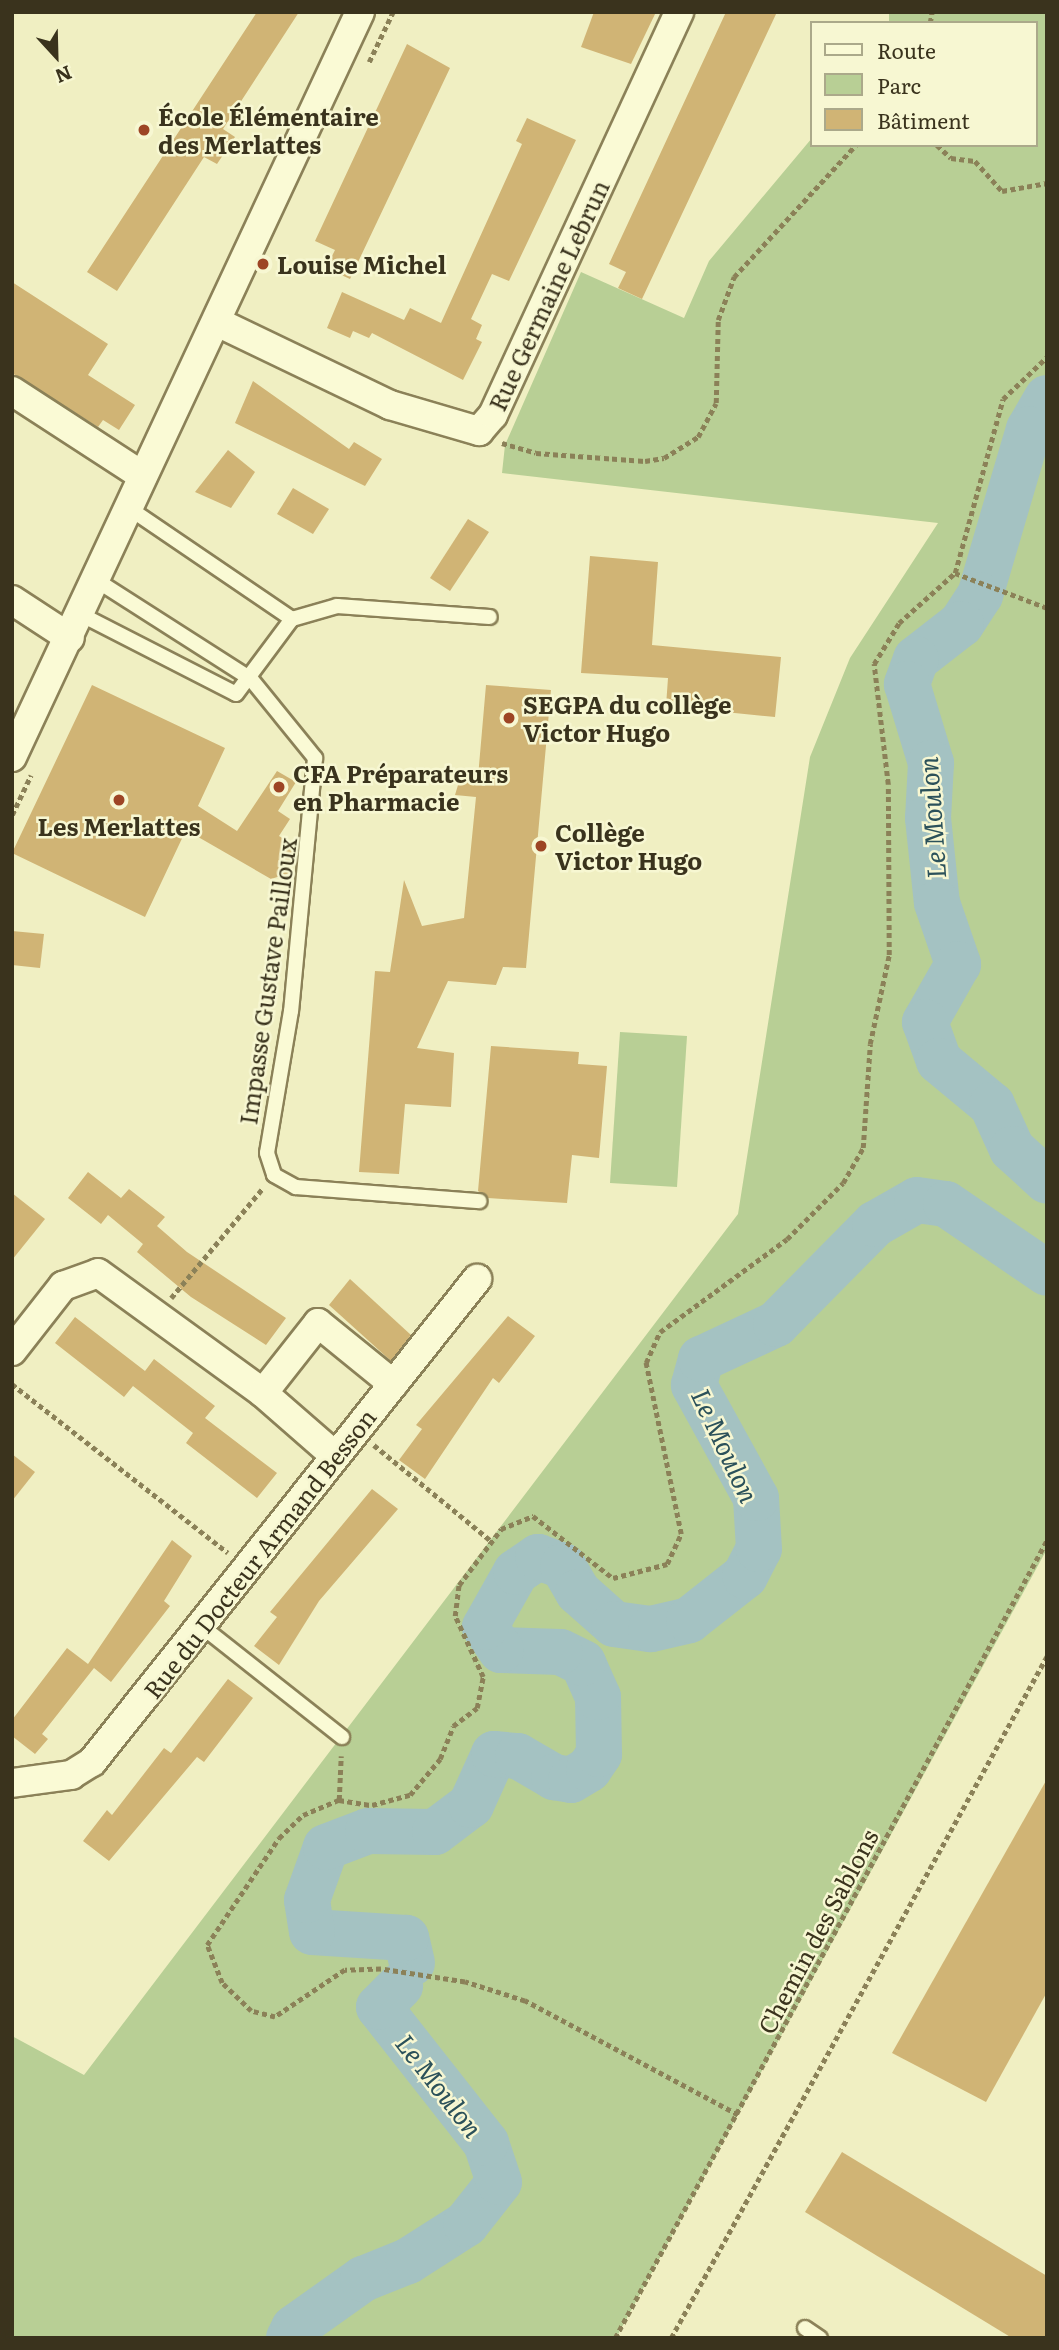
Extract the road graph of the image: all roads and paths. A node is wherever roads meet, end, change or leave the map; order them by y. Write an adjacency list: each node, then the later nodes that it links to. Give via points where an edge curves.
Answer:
1 (360, 12): 6 (street)
2 (679, 12): 9 (street, Rue Germaine Lebrun, via 493,415)
3 (854, 147): 9 (path, via 734,277 718,320 716,403 698,437 682,450 654,459 611,461 536,453)
4 (939, 147): 5 (path, via 951,158 975,161 1002,191)
5 (1047, 183)
6 (218, 322): 9 (street, Rue Germaine Lebrun, via 390,405); 10 (street)
7 (1047, 357): 12 (path, via 1003,399)
8 (12, 391): 10 (street)
9 (479, 431)
10 (143, 476): 11 (street)
11 (130, 509): 13 (street); 17 (lane)
12 (955, 573): 15 (path); 31 (path, via 899,623 874,664 888,784 889,942 870,1044 863,1148 843,1183 787,1239 660,1332 646,1363 681,1534 667,1564 613,1578 533,1516)
13 (96, 580): 18 (street); 19 (lane, Impasse Gustave Pailloux)
14 (12, 600): 18 (street)
15 (1047, 608)
16 (490, 617): 17 (lane, via 337,606)
17 (292, 619): 19 (lane)
18 (75, 626): 19 (lane, via 227,694 242,692); 20 (street)
19 (251, 679): 21 (lane, Impasse Gustave Pailloux, via 315,758 291,1011 267,1153)
20 (12, 757)
21 (274, 1175): 22 (lane, via 296,1187); 24 (path)
22 (479, 1201)
23 (477, 1279): 27 (street, Rue du Docteur Armand Besson)
24 (157, 1314): 25 (street, via 107,1277 74,1277); 28 (street)
25 (12, 1351)
26 (12, 1384): 33 (path)
27 (393, 1384): 28 (street, via 318,1323); 29 (street, Rue du Docteur Armand Besson)
28 (263, 1393): 30 (street)
29 (354, 1429): 30 (street, Rue du Docteur Armand Besson); 31 (path)
30 (333, 1454): 33 (street, Rue du Docteur Armand Besson)
31 (490, 1540): 38 (path, via 459,1585 455,1616 483,1677 477,1708 453,1726 440,1759 410,1795 372,1805)
32 (1047, 1540): 39 (path, Chemin des Sablons)
33 (247, 1568): 34 (street, Rue du Docteur Armand Besson)
34 (204, 1628): 36 (lane); 37 (street, Rue du Docteur Armand Besson, via 92,1762 71,1775)
35 (1047, 1656): 42 (path)
36 (342, 1737): 38 (path)
37 (12, 1783)
38 (339, 1800): 39 (path, via 303,1815 279,1838 207,1945 222,1983 251,2011 275,2017 345,1970 381,1969 464,1982 525,2001)
39 (738, 2115): 41 (path, Chemin des Sablons)
40 (805, 2328): 43 (lane)
41 (615, 2338)
42 (671, 2338)
43 (820, 2338)

